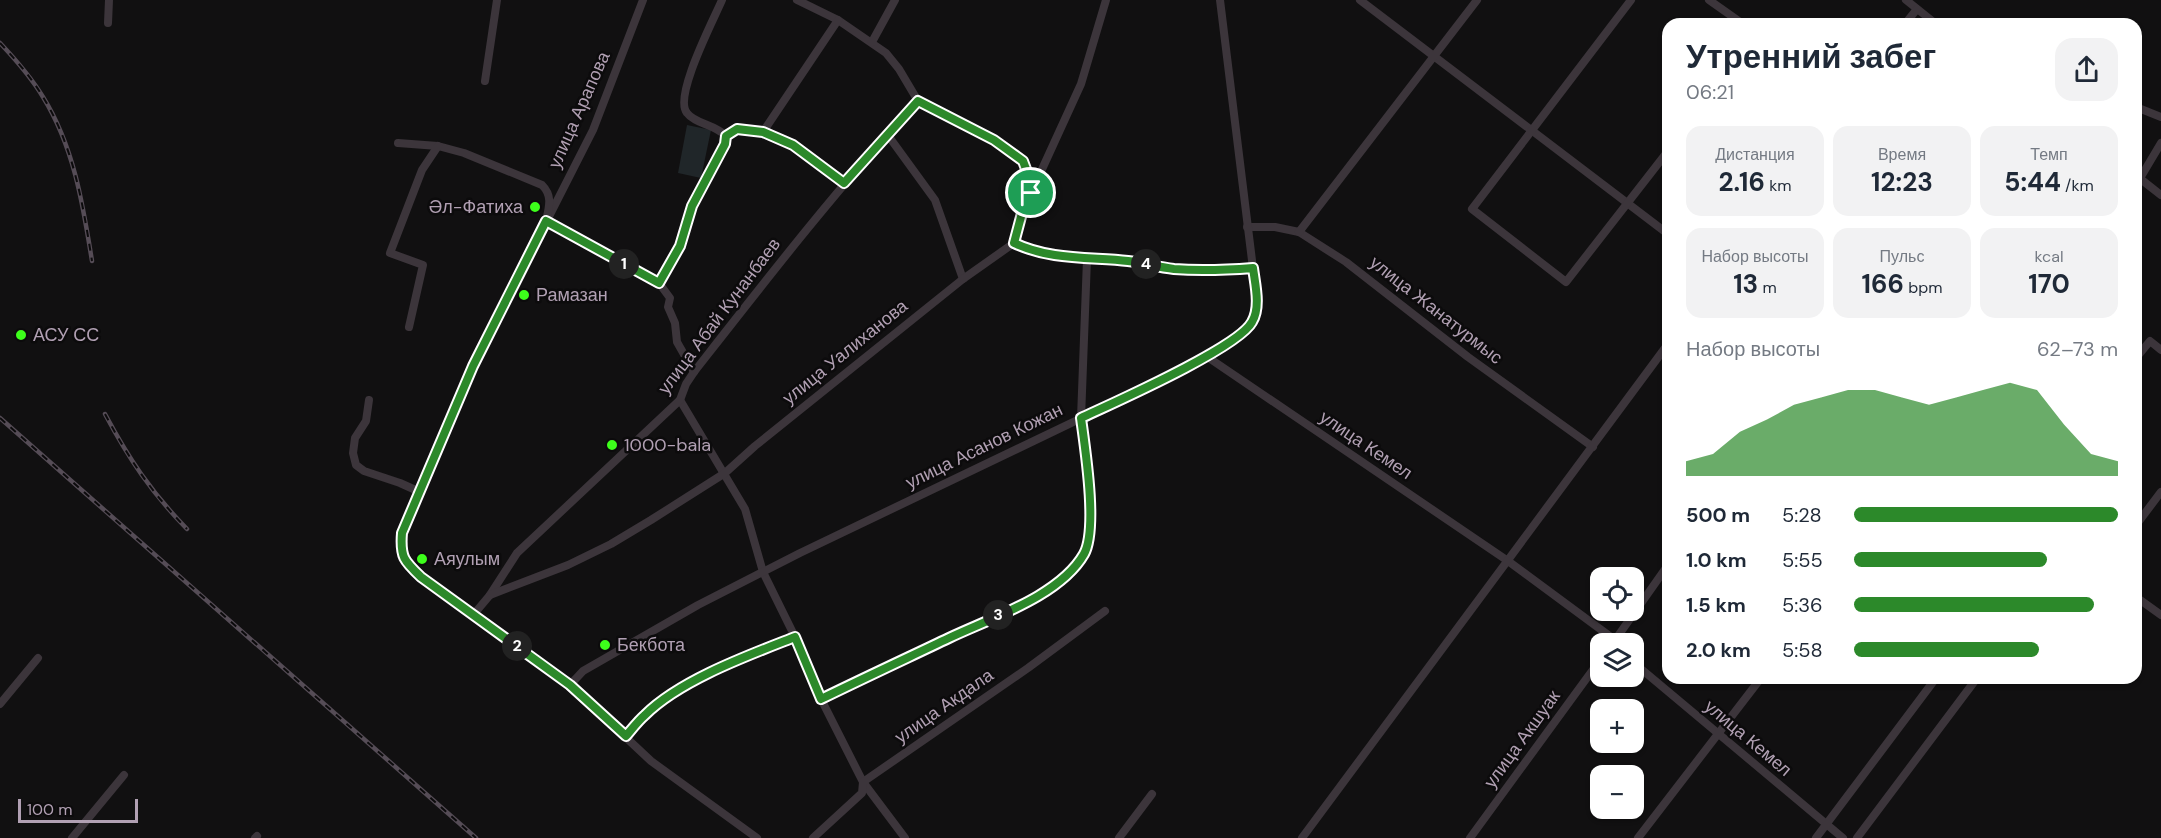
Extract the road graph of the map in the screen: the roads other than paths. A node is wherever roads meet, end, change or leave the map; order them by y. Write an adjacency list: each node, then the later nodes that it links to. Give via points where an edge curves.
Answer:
1 (109, 0): 19 (street)
2 (497, 0): 22 (street)
3 (643, 0): 40 (street, улица Арапова, via 593,130)
4 (722, 0): 29 (street, via 693,62 683,104 691,117 719,128)
5 (797, 0): 18 (street)
6 (895, 0): 20 (street)
7 (1106, 0): 37 (street, via 1081,84)
8 (1220, 0): 41 (street, улица Асанов Кожан)
9 (1360, 0): 21 (street)
10 (1477, 0): 21 (street)
11 (1631, 0): 26 (street)
12 (1709, 0): 15 (street)
13 (1906, 0): 14 (street)
14 (1917, 9): 16 (street); 17 (street)
15 (1734, 18)
16 (1910, 18)
17 (1928, 18)
18 (838, 20): 20 (street); 27 (street)
19 (108, 22)
20 (872, 42): 23 (street, via 886,52)
21 (1434, 57): 26 (street); 43 (street)
22 (484, 81)
23 (918, 101): 28 (street, улица Абай Кунанбаев); 37 (street, via 1009,149 1023,161)
24 (2142, 109): 25 (street)
25 (2161, 117)
26 (1531, 130): 39 (street); 39 (street, via 1472,209 1566,282)
27 (763, 132): 29 (street, via 737,129); 35 (street, via 793,145)
28 (887, 134): 35 (street, улица Абай Кунанбаев); 47 (street, via 935,200)
29 (726, 136): 48 (street, via 692,206 680,246)
30 (398, 143): 32 (street)
31 (2161, 144): 34 (street)
32 (438, 146): 40 (street, via 491,163 542,186 550,201); 49 (street, via 422,170 390,253 423,265)
33 (1662, 159): 39 (street)
34 (2142, 174)
35 (844, 183): 54 (street, улица Абай Кунанбаев)
36 (2142, 183): 38 (street)
37 (1031, 193): 44 (street)
38 (2161, 195)
39 (1628, 203): 42 (street)
40 (546, 221): 48 (street); 60 (street, улица Арапова, via 473,366)
41 (1247, 227): 43 (street, улица Жанатурмыс); 46 (street, улица Асанов Кожан)
42 (1662, 229)
43 (1299, 232): 58 (street, улица Жанатурмыс, via 1346,262)
44 (1014, 243): 45 (street, via 1031,252); 47 (street, улица Уалиханова)
45 (1087, 259): 46 (street, via 1216,271); 57 (street)
46 (1253, 268): 53 (street, улица Асанов Кожан, via 1256,312 1252,323)
47 (963, 279): 59 (street, улица Уалиханова)
48 (659, 283): 54 (street, via 670,298 668,307 677,342)
49 (409, 327)
50 (2161, 350): 51 (street, via 2150,341)
51 (2142, 351)
52 (1662, 352): 58 (street)
53 (1206, 356): 57 (street, улица Асанов Кожан); 63 (street, улица Кемел)
54 (694, 372): 56 (street, улица Абай Кунанбаев)
55 (369, 400): 60 (street, via 366,421 355,438 356,465)
56 (680, 400): 59 (street); 66 (street, улица Абай Кунанбаев, via 517,553)
57 (1081, 418): 64 (street, улица Асанов Кожан); 81 (street, via 1090,528 1085,553 1067,575 1034,598)
58 (1593, 447): 63 (street)
59 (725, 473): 64 (street, via 745,508); 66 (street, улица Уалиханова, via 611,544)
60 (420, 492): 69 (street, улица Арапова, via 402,533 401,550 406,563)
61 (2161, 492): 62 (street)
62 (2142, 517)
63 (1508, 561): 71 (street, улица Кемел); 89 (street)
64 (763, 572): 73 (street); 80 (street, улица Асанов Кожан, via 583,671)
65 (1662, 574): 72 (street)
66 (490, 595): 69 (street, улица Уалиханова)
67 (2142, 601): 70 (street)
68 (1105, 610): 86 (street, улица Акдала)
69 (474, 614): 80 (street)
70 (2161, 615)
71 (1603, 633)
72 (1621, 633)
73 (795, 637): 81 (street); 84 (street, via 687,686 645,715)
74 (38, 658): 82 (street)
75 (1644, 671): 83 (street, улица Кемел)
76 (1590, 674): 95 (street, улица Акшуак)
77 (1757, 684): 83 (street)
78 (1932, 684): 88 (street)
79 (1972, 684): 99 (street)
80 (570, 685): 84 (street)
81 (821, 699): 86 (street)
82 (0, 704)
83 (1719, 735): 88 (street, улица Кемел); 96 (street)
84 (626, 736): 91 (street, via 651,761)
85 (124, 775): 90 (street)
86 (862, 782): 92 (street, улица Акдала, via 862,793); 93 (street)
87 (1152, 794): 94 (street)
88 (1826, 825): 97 (street); 98 (street, улица Кемел)
89 (1307, 836)
90 (72, 838)
91 (757, 838)
92 (813, 838)
93 (905, 838)
94 (1119, 838)
95 (1470, 838)
96 (1638, 838)
97 (1816, 838)
98 (1843, 838)
99 (1857, 838)

